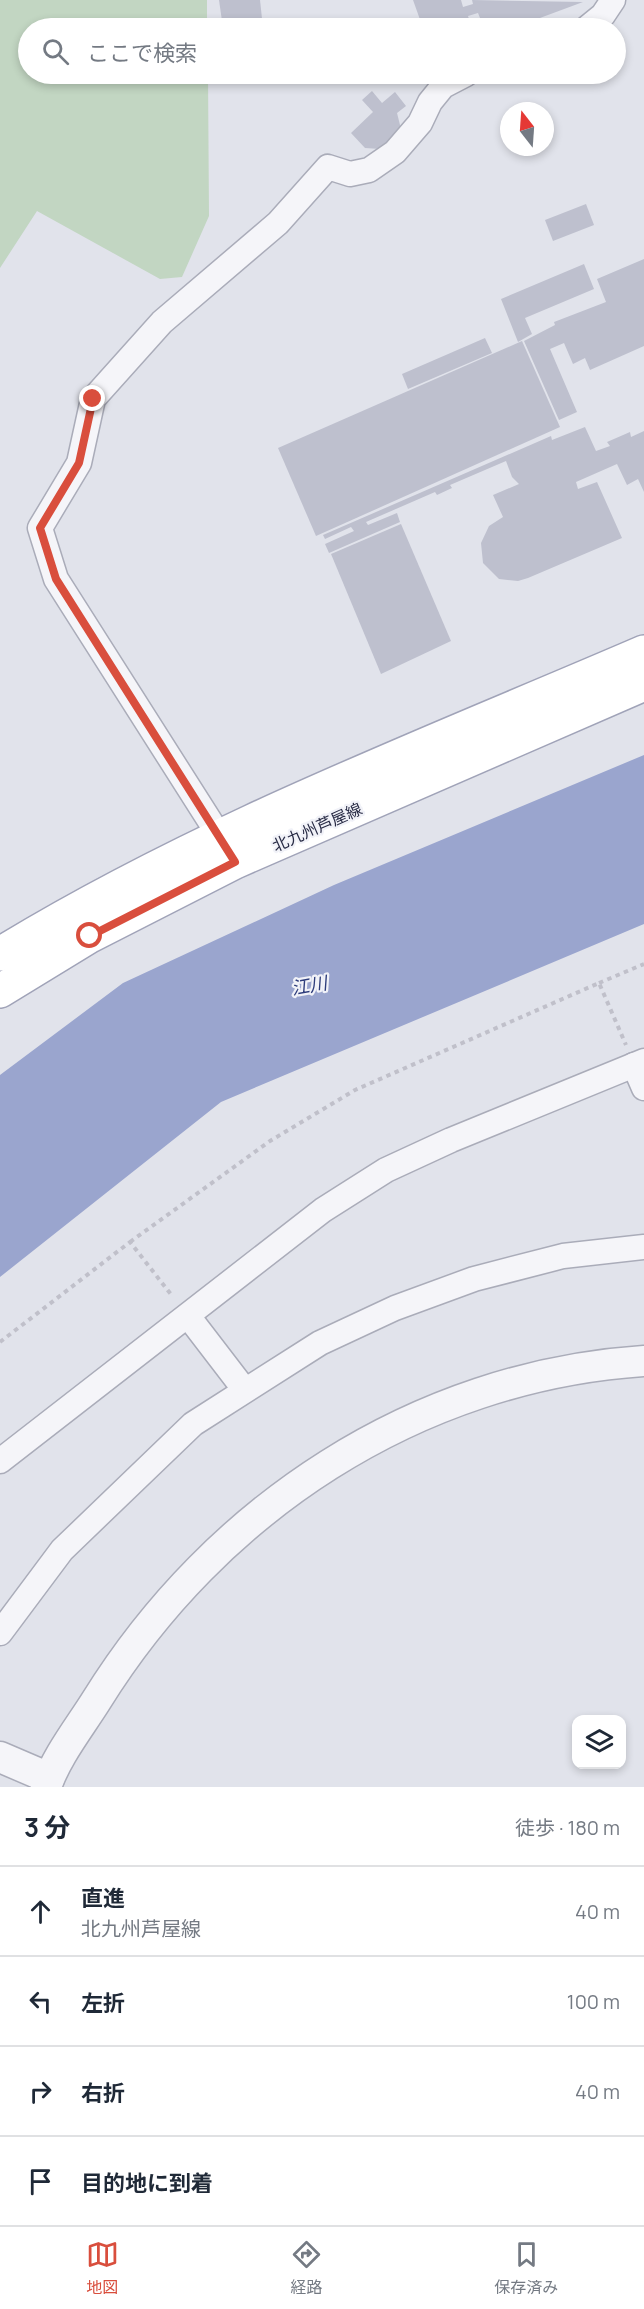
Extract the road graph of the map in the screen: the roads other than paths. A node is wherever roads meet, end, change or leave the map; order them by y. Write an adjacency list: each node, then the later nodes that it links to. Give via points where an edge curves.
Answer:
1 (613, 0): 2 (street)
2 (599, 18)
3 (447, 84): 6 (street, via 395,152 369,170 350,174 328,167 278,223 162,322 93,399 79,463 40,528 56,579)
4 (644, 652): 6 (main road, 北九州芦屋線)
5 (644, 684): 6 (main road, 北九州芦屋線)
6 (228, 849): 7 (main road, 北九州芦屋線, via 75,908); 8 (main road, 北九州芦屋線)
7 (0, 954)
8 (0, 991)
9 (639, 1063): 10 (street); 12 (street, via 386,1170 323,1210)
10 (644, 1088)
11 (644, 1247): 14 (street, via 563,1256 474,1279 395,1308 320,1343)
12 (188, 1316): 14 (street); 15 (street)
13 (644, 1361): 18 (street, via 543,1375 460,1398 390,1428 324,1465 221,1546 172,1598 114,1672)
14 (244, 1389): 16 (street, via 193,1424 79,1533)
15 (0, 1461)
16 (0, 1633)
17 (0, 1757): 18 (street)
18 (47, 1783)

